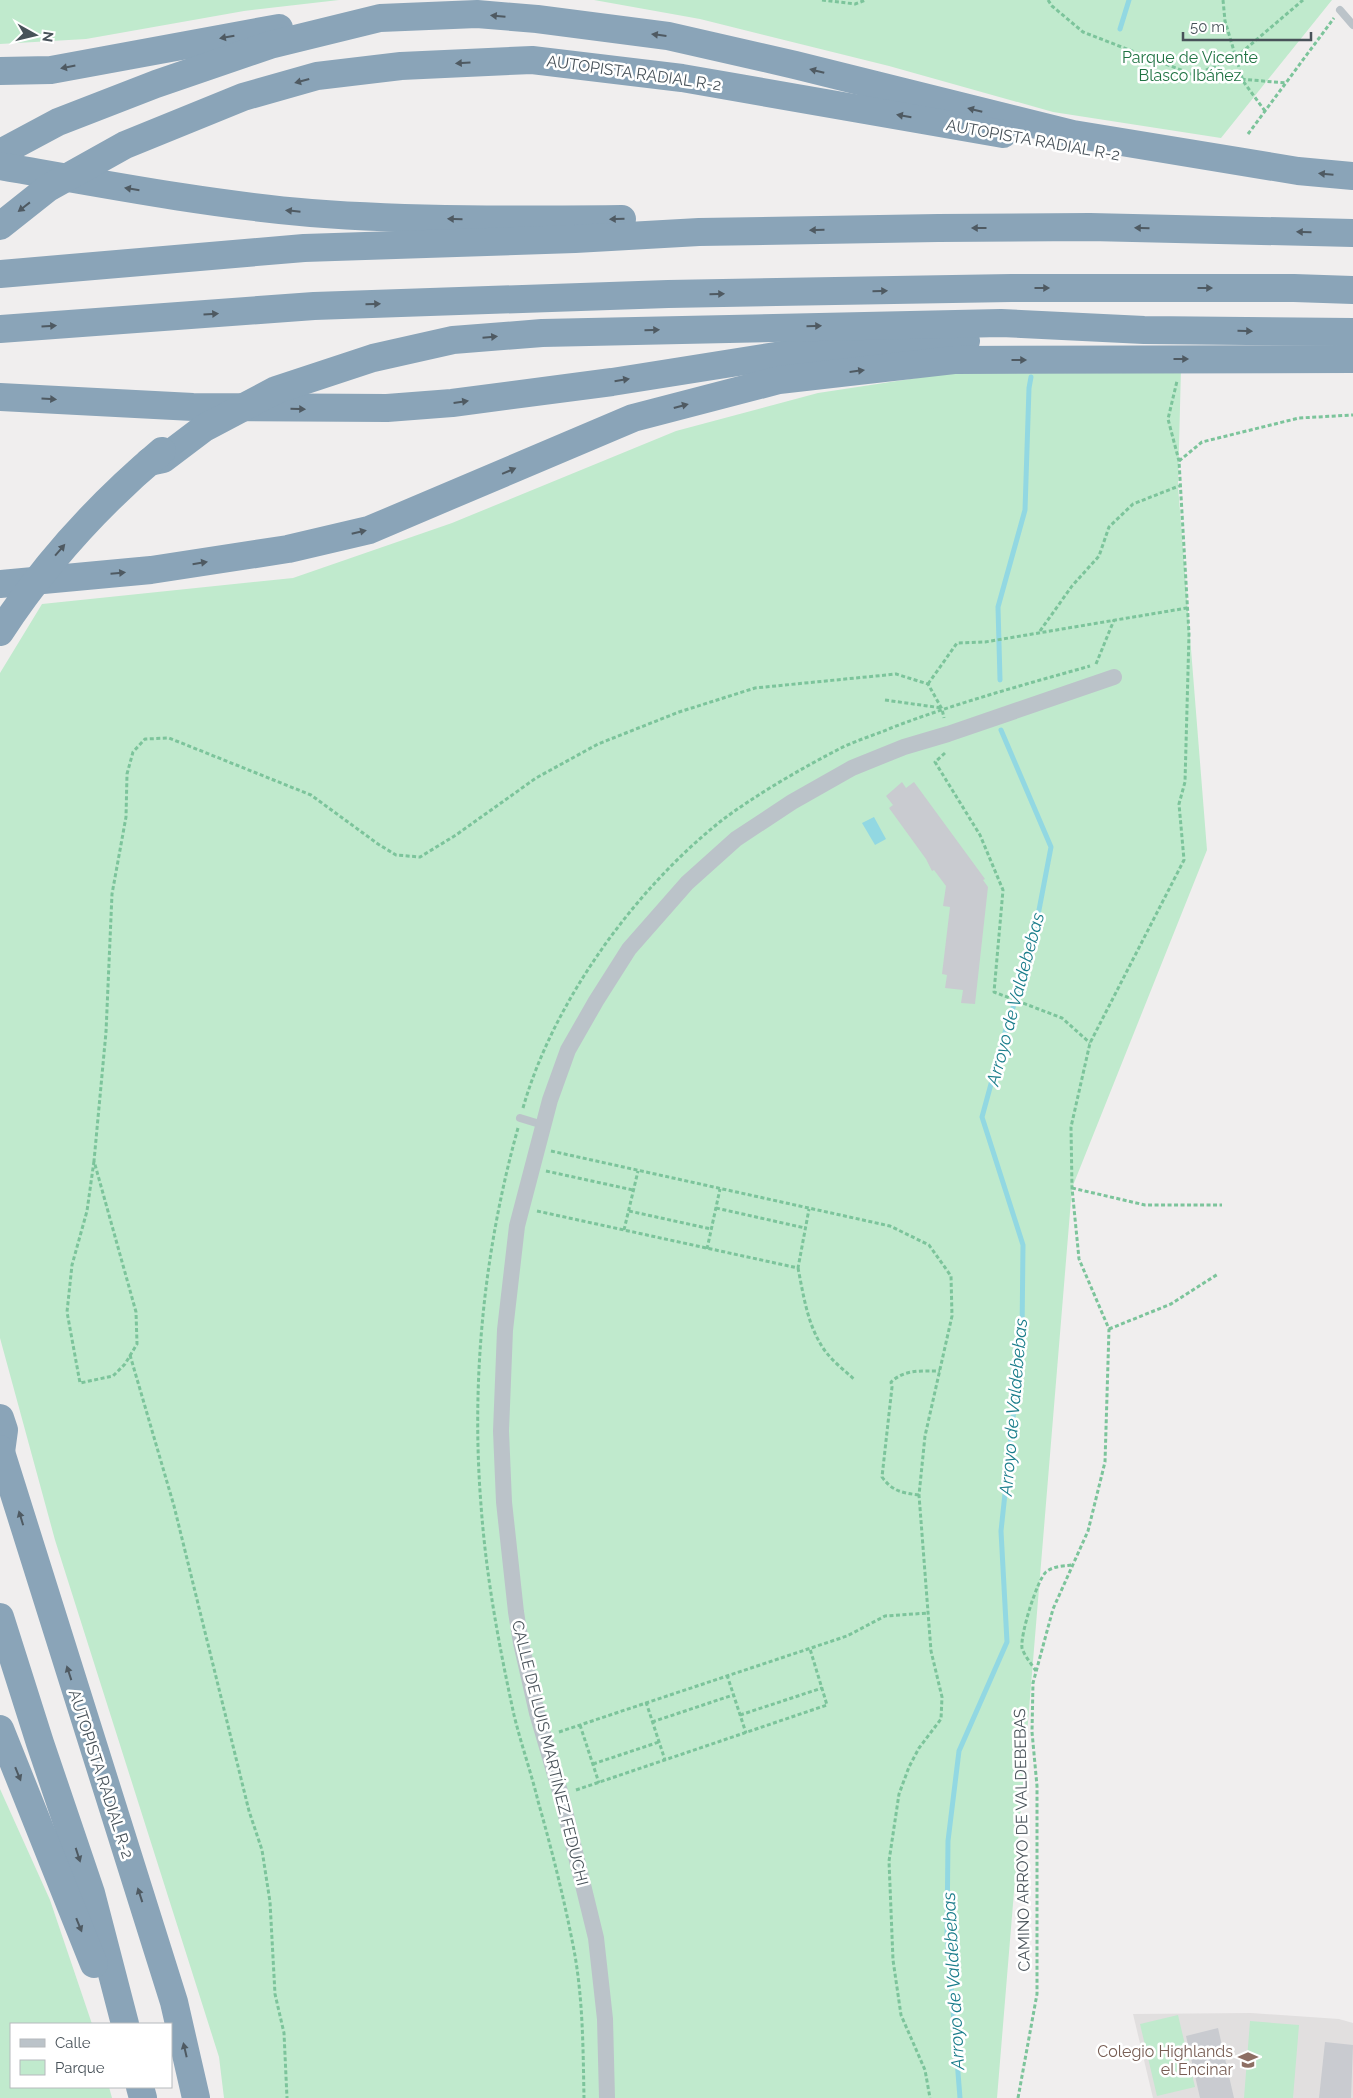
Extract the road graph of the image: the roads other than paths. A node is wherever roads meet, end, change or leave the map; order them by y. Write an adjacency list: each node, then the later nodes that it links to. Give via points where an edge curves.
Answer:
1 (1340, 10): 3 (lane)
2 (380, 18): 4 (highway, one-way to 4, via 292,26 51,70); 5 (highway, via 270,45 175,77 58,122); 7 (highway, one-way to 2, via 1073,134 668,36 477,14)
3 (1353, 25)
4 (0, 71)
5 (11, 148)
6 (0, 166): 10 (highway, one-way to 6, via 658,218 476,220 311,213 226,204)
7 (1298, 171): 8 (highway, one-way to 7); 9 (highway, AUTOPISTA RADIAL R-2, one-way to 9, via 1198,170 829,102 682,78 532,60 401,66 318,76 243,97 125,144 48,188)
8 (1353, 176)
9 (0, 226)
10 (699, 232): 11 (highway, one-way to 10, via 1090,227); 12 (highway, via 304,248)
11 (1353, 233)
12 (0, 274)
13 (1353, 290): 14 (highway, one-way to 13, via 1011,288)
14 (668, 294): 15 (highway, one-way to 14, via 314,306); 19 (highway, via 420,330 336,353)
15 (0, 329)
16 (1144, 330): 17 (highway, one-way to 17); 19 (highway, one-way to 16, via 453,340 542,332 1001,323); 20 (highway, one-way to 16, via 194,407 387,408 471,401 801,352)
17 (1353, 332)
18 (1353, 359): 21 (highway, one-way to 18, via 151,570 288,549 369,530 634,418 779,380 954,360)
19 (306, 372): 22 (highway, one-way to 19, via 44,569 124,483 192,426 215,411 244,394)
20 (0, 397)
21 (0, 584)
22 (0, 632)
23 (1114, 677): 25 (street, CALLE DE LUIS MARTÍNEZ FEDUCHI, via 904,747 852,768 736,839 687,883 630,949 568,1050)
24 (520, 1118): 25 (lane)
25 (542, 1125): 33 (street, CALLE DE LUIS MARTÍNEZ FEDUCHI, via 517,1226 504,1330 501,1431 504,1502 516,1612 544,1737 596,1938 605,2019)
26 (0, 1418): 27 (highway, AUTOPISTA RADIAL R-2, via 4,1430)
27 (0, 1450): 32 (highway, AUTOPISTA RADIAL R-2, one-way to 27, via 174,2002)
28 (0, 1617): 31 (highway, one-way to 31, via 91,1893)
29 (0, 1729): 30 (highway, one-way to 30)
30 (118, 2023)
31 (125, 2023)
32 (196, 2098)
33 (607, 2098)

